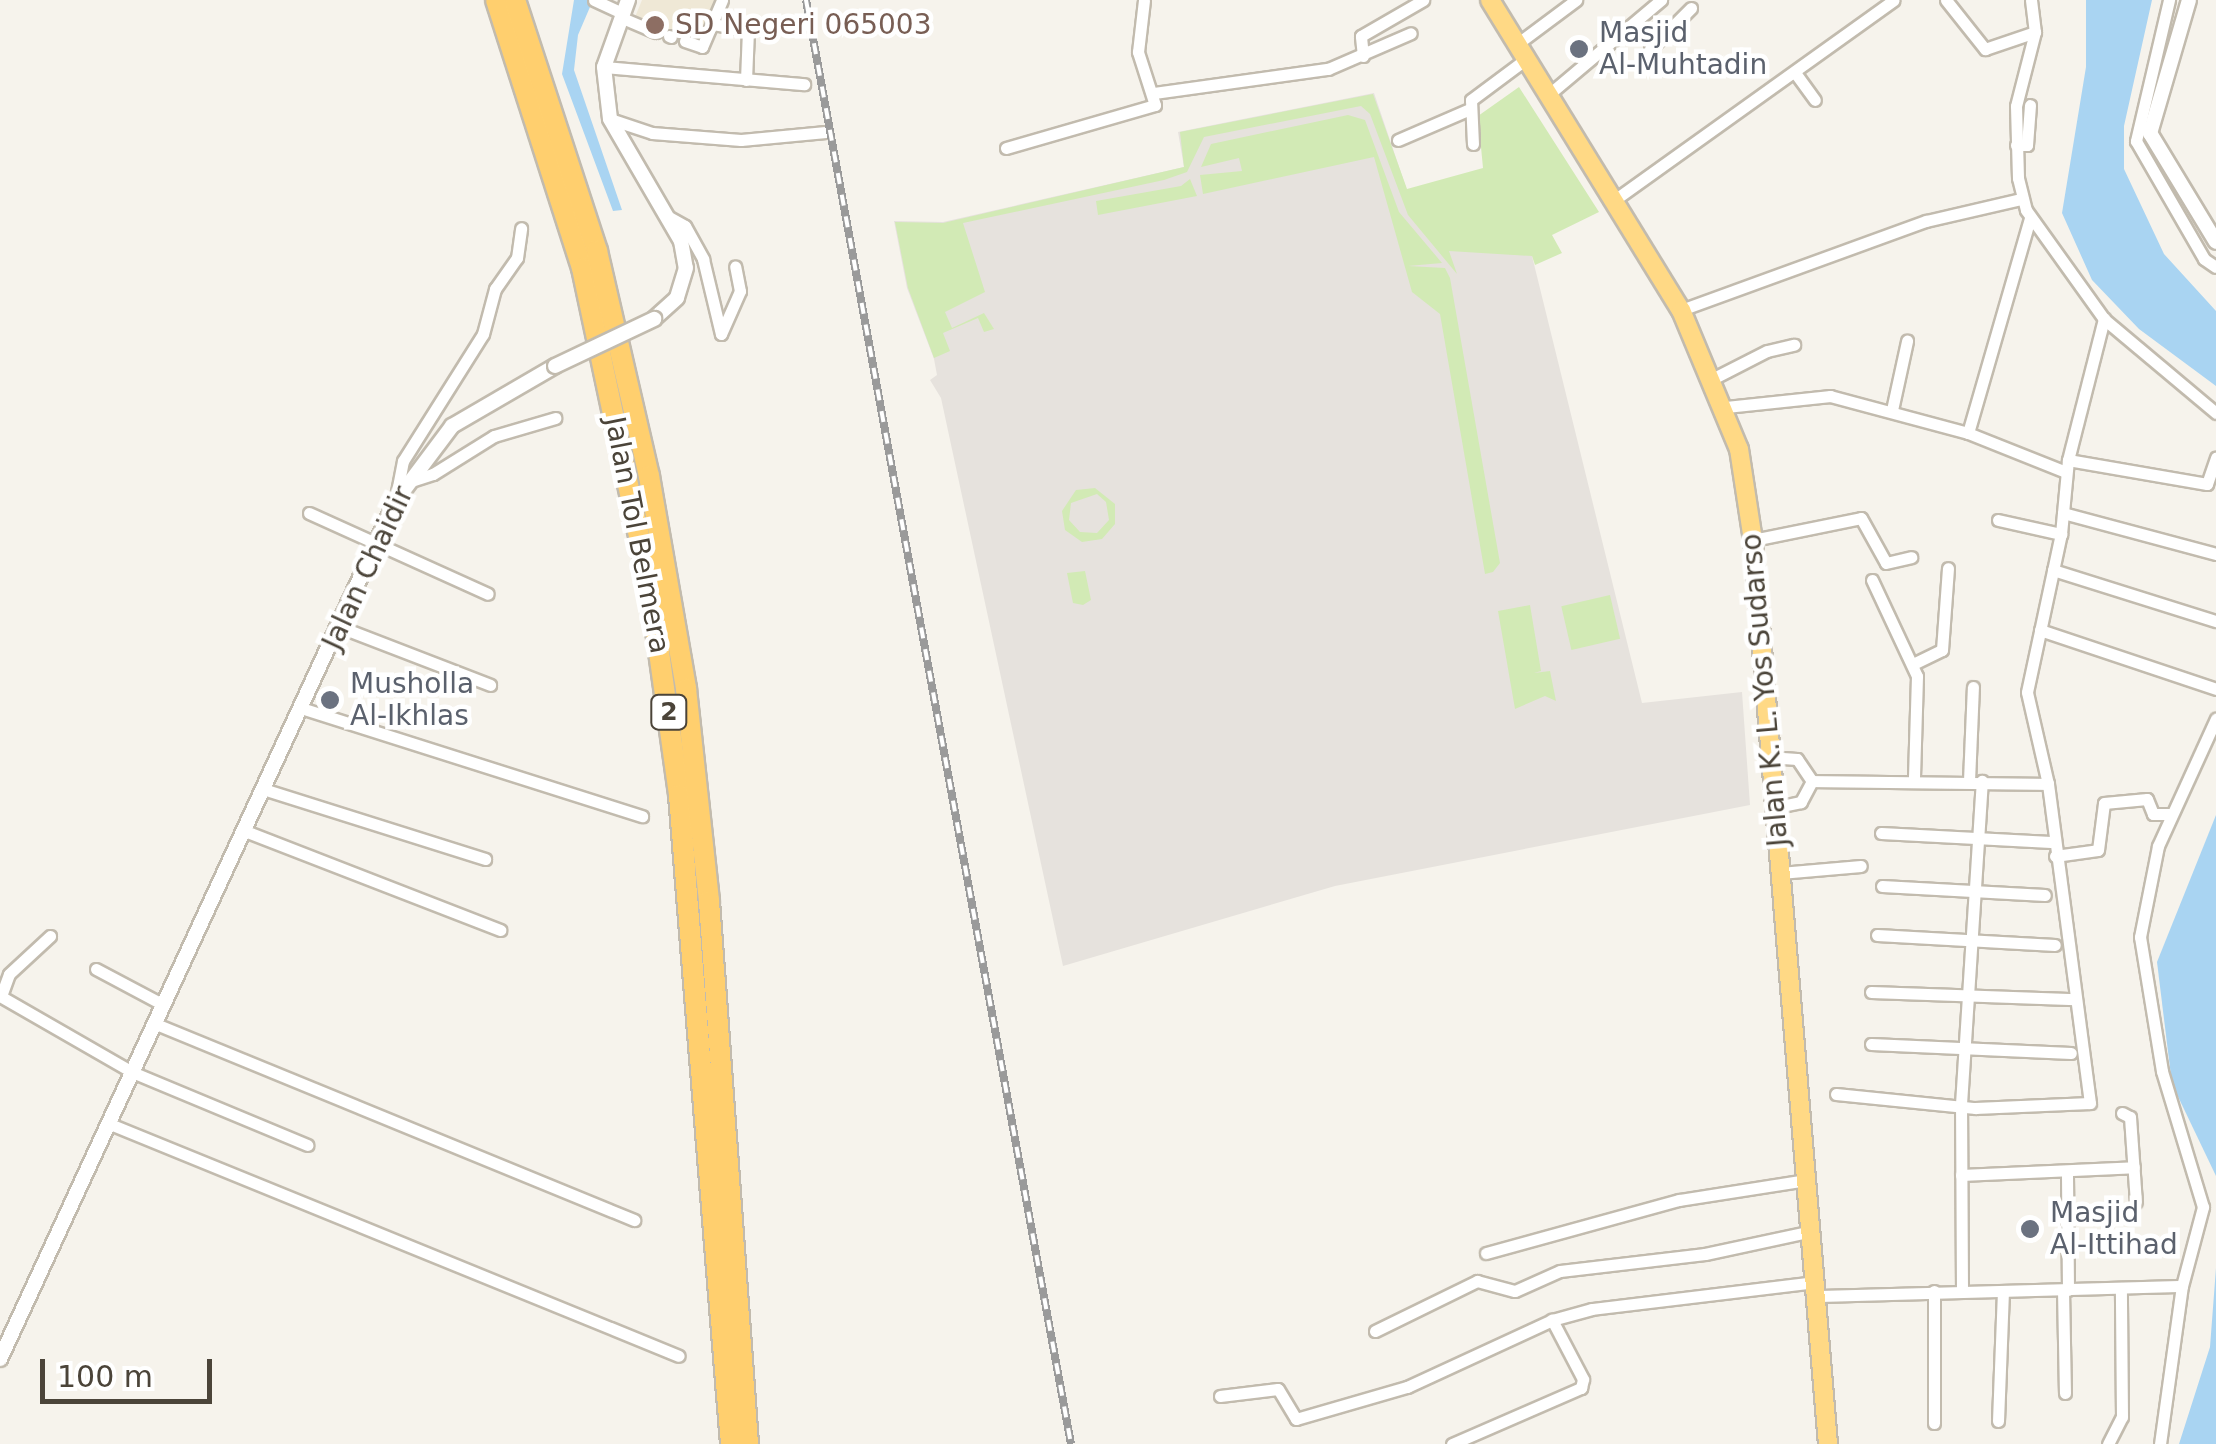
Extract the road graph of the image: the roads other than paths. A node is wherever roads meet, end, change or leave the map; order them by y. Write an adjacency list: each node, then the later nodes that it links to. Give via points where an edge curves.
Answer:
1 (496, 0): 151 (highway, Jalan Tol Belmera / 2, via 582,268 650,588 680,795)
2 (515, 0): 152 (highway, Jalan Tol Belmera / 2, via 597,251 649,476 686,689 709,900)
3 (722, 0): 18 (street)
4 (1144, 0): 33 (street, via 1138,52)
5 (1424, 0): 28 (street, via 1360,36)
6 (1490, 0): 27 (highway, Jalan K. L. Yos Sudarso)
7 (1576, 0): 27 (street)
8 (1661, 0): 17 (street)
9 (1894, 0): 30 (street)
10 (1946, 0): 22 (street, via 1985,49)
11 (2032, 0): 22 (street)
12 (2169, 0): 51 (street, via 2136,142 2204,259)
13 (2189, 0): 49 (street, via 2150,133)
14 (597, 1): 16 (street)
15 (1691, 8): 21 (street)
16 (623, 10): 24 (street); 29 (street, Jalan Chaidir)
17 (1647, 15): 21 (street); 34 (street)
18 (712, 24): 20 (street); 25 (street, via 702,47)
19 (803, 26): 20 (street)
20 (748, 30): 31 (street)
21 (1668, 32): 26 (street)
22 (2034, 32): 42 (street, via 2016,106)
23 (1411, 33): 28 (street)
24 (665, 35)
25 (685, 41)
26 (1650, 48)
27 (1522, 52): 34 (highway, Jalan K. L. Yos Sudarso); 37 (street, via 1484,85)
28 (1363, 56): 33 (street, via 1310,72)
29 (604, 67): 31 (street); 38 (street, Jalan Chaidir)
30 (1796, 74): 35 (street); 45 (street)
31 (746, 80): 32 (street)
32 (804, 84)
33 (1154, 93): 43 (street, via 1152,106)
34 (1548, 95): 45 (highway, Jalan K. L. Yos Sudarso)
35 (1815, 100)
36 (2030, 105): 42 (street, via 2027,145)
37 (1470, 110): 40 (street); 41 (street)
38 (610, 119): 39 (street, via 652,132 757,141); 46 (street, Jalan Chaidir)
39 (826, 132)
40 (1398, 140)
41 (1473, 144)
42 (2016, 145): 44 (street)
43 (1006, 148)
44 (2021, 199): 47 (street); 52 (street, via 1926,221)
45 (1613, 201): 52 (highway, Jalan K. L. Yos Sudarso)
46 (665, 214): 50 (street, via 685,226 703,258 721,334 740,291); 64 (street, Jalan Chaidir, bridge, via 686,268 676,298 654,319 452,426)
47 (2030, 218): 53 (street); 61 (street)
48 (521, 228): 65 (street, via 517,258 495,289 485,330 403,461)
49 (2216, 242)
50 (734, 266)
51 (2216, 268)
52 (1681, 310): 56 (highway, Jalan K. L. Yos Sudarso)
53 (2104, 320): 59 (street); 63 (street)
54 (1907, 340): 58 (street)
55 (1794, 345): 56 (street, via 1767,350)
56 (1714, 378): 57 (highway, Jalan K. L. Yos Sudarso)
57 (1726, 407): 58 (street, via 1814,396); 70 (highway, Jalan K. L. Yos Sudarso)
58 (1892, 410): 61 (street)
59 (2216, 412)
60 (554, 418): 64 (street, via 494,436 434,474)
61 (1968, 434): 63 (street)
62 (2216, 458): 63 (street, via 2207,484)
63 (2067, 466): 66 (street)
64 (408, 482): 65 (street, Jalan Chaidir)
65 (394, 502): 71 (street, Jalan Chaidir)
66 (2063, 513): 69 (street); 72 (street)
67 (310, 514): 71 (street)
68 (1998, 520): 69 (street)
69 (2061, 534): 75 (street)
70 (1753, 540): 73 (street, via 1861,518 1886,563); 87 (highway, Jalan K. L. Yos Sudarso)
71 (376, 545): 77 (street); 79 (street, Jalan Chaidir)
72 (2216, 554)
73 (1911, 557)
74 (1948, 568): 81 (street, via 1942,650)
75 (2053, 570): 78 (street); 80 (street)
76 (1872, 580): 81 (street)
77 (488, 594)
78 (2216, 621)
79 (340, 627): 82 (street); 85 (street, Jalan Chaidir)
80 (2040, 630): 84 (street); 91 (street, via 2027,692)
81 (1913, 664): 88 (street)
82 (490, 685)
83 (1973, 687): 90 (street)
84 (2216, 688)
85 (302, 708): 92 (street, Jalan Chaidir); 95 (street)
86 (2216, 719): 94 (street)
87 (1768, 756): 89 (street, via 1796,758); 93 (highway, Jalan K. L. Yos Sudarso)
88 (1914, 778): 89 (street); 90 (street)
89 (1812, 781): 93 (street, via 1801,802)
90 (1976, 781): 91 (street); 98 (street)
91 (2048, 784): 99 (street)
92 (263, 789): 96 (street, Jalan Chaidir); 101 (street)
93 (1772, 808): 103 (highway, Jalan K. L. Yos Sudarso)
94 (2170, 814): 100 (street, via 2153,814 2147,799 2104,803 2098,850); 136 (street, via 2143,895 2140,937 2162,1071 2201,1190 2203,1208)
95 (642, 816)
96 (245, 830): 107 (street); 117 (street, Jalan Chaidir)
97 (1881, 833): 98 (street)
98 (1978, 836): 99 (street); 105 (street)
99 (2051, 842): 100 (street)
100 (2055, 856): 116 (street)
101 (484, 858)
102 (1860, 866): 103 (street)
103 (1780, 874): 131 (highway, Jalan K. L. Yos Sudarso)
104 (1882, 886): 105 (street)
105 (1970, 892): 106 (street); 110 (street)
106 (2045, 895)
107 (500, 930)
108 (50, 936): 115 (street, via 9,974)
109 (1877, 936): 110 (street)
110 (1970, 940): 111 (street); 114 (street)
111 (2055, 945)
112 (96, 969): 117 (street)
113 (1871, 992): 114 (street)
114 (1968, 995): 116 (street); 120 (street)
115 (1, 996): 122 (street)
116 (2076, 999): 124 (street, via 2088,1105)
117 (164, 1006): 118 (street, Jalan Chaidir)
118 (156, 1024): 122 (street, Jalan Chaidir); 133 (street)
119 (1871, 1044): 120 (street)
120 (1964, 1047): 121 (street); 124 (street)
121 (2071, 1053)
122 (132, 1072): 126 (street, Jalan Chaidir); 127 (street)
123 (1836, 1094): 124 (street)
124 (1961, 1104): 129 (street)
125 (2122, 1113): 128 (street, via 2130,1117)
126 (110, 1124): 145 (street); 146 (street, Jalan Chaidir)
127 (307, 1146)
128 (2134, 1168): 130 (street); 132 (street)
129 (1961, 1174): 130 (street); 141 (street)
130 (2068, 1174): 139 (street)
131 (1807, 1180): 134 (highway, Jalan K. L. Yos Sudarso); 135 (street, via 1679,1200)
132 (2136, 1202)
133 (634, 1220)
134 (1812, 1231): 137 (highway, Jalan K. L. Yos Sudarso); 144 (street, via 1705,1254 1560,1271 1516,1292 1477,1281)
135 (1486, 1253)
136 (2182, 1286): 140 (street); 156 (street)
137 (1816, 1289): 142 (street); 143 (street, via 1592,1309); 154 (highway, Jalan K. L. Yos Sudarso)
138 (2002, 1290): 139 (street); 141 (street); 149 (street)
139 (2066, 1290): 140 (street); 147 (street)
140 (2121, 1290): 155 (street, via 2122,1417)
141 (1962, 1291): 142 (street)
142 (1934, 1292): 150 (street)
143 (1552, 1320): 148 (street, via 1407,1387 1296,1420 1282,1390); 153 (street, via 1583,1379 1581,1388)
144 (1375, 1331)
145 (679, 1356)
146 (0, 1358)
147 (2064, 1393)
148 (1220, 1396)
149 (1998, 1421)
150 (1934, 1423)
151 (731, 1444)
152 (748, 1444)
153 (1452, 1444)
154 (1828, 1444)
155 (2108, 1444)
156 (2160, 1444)

